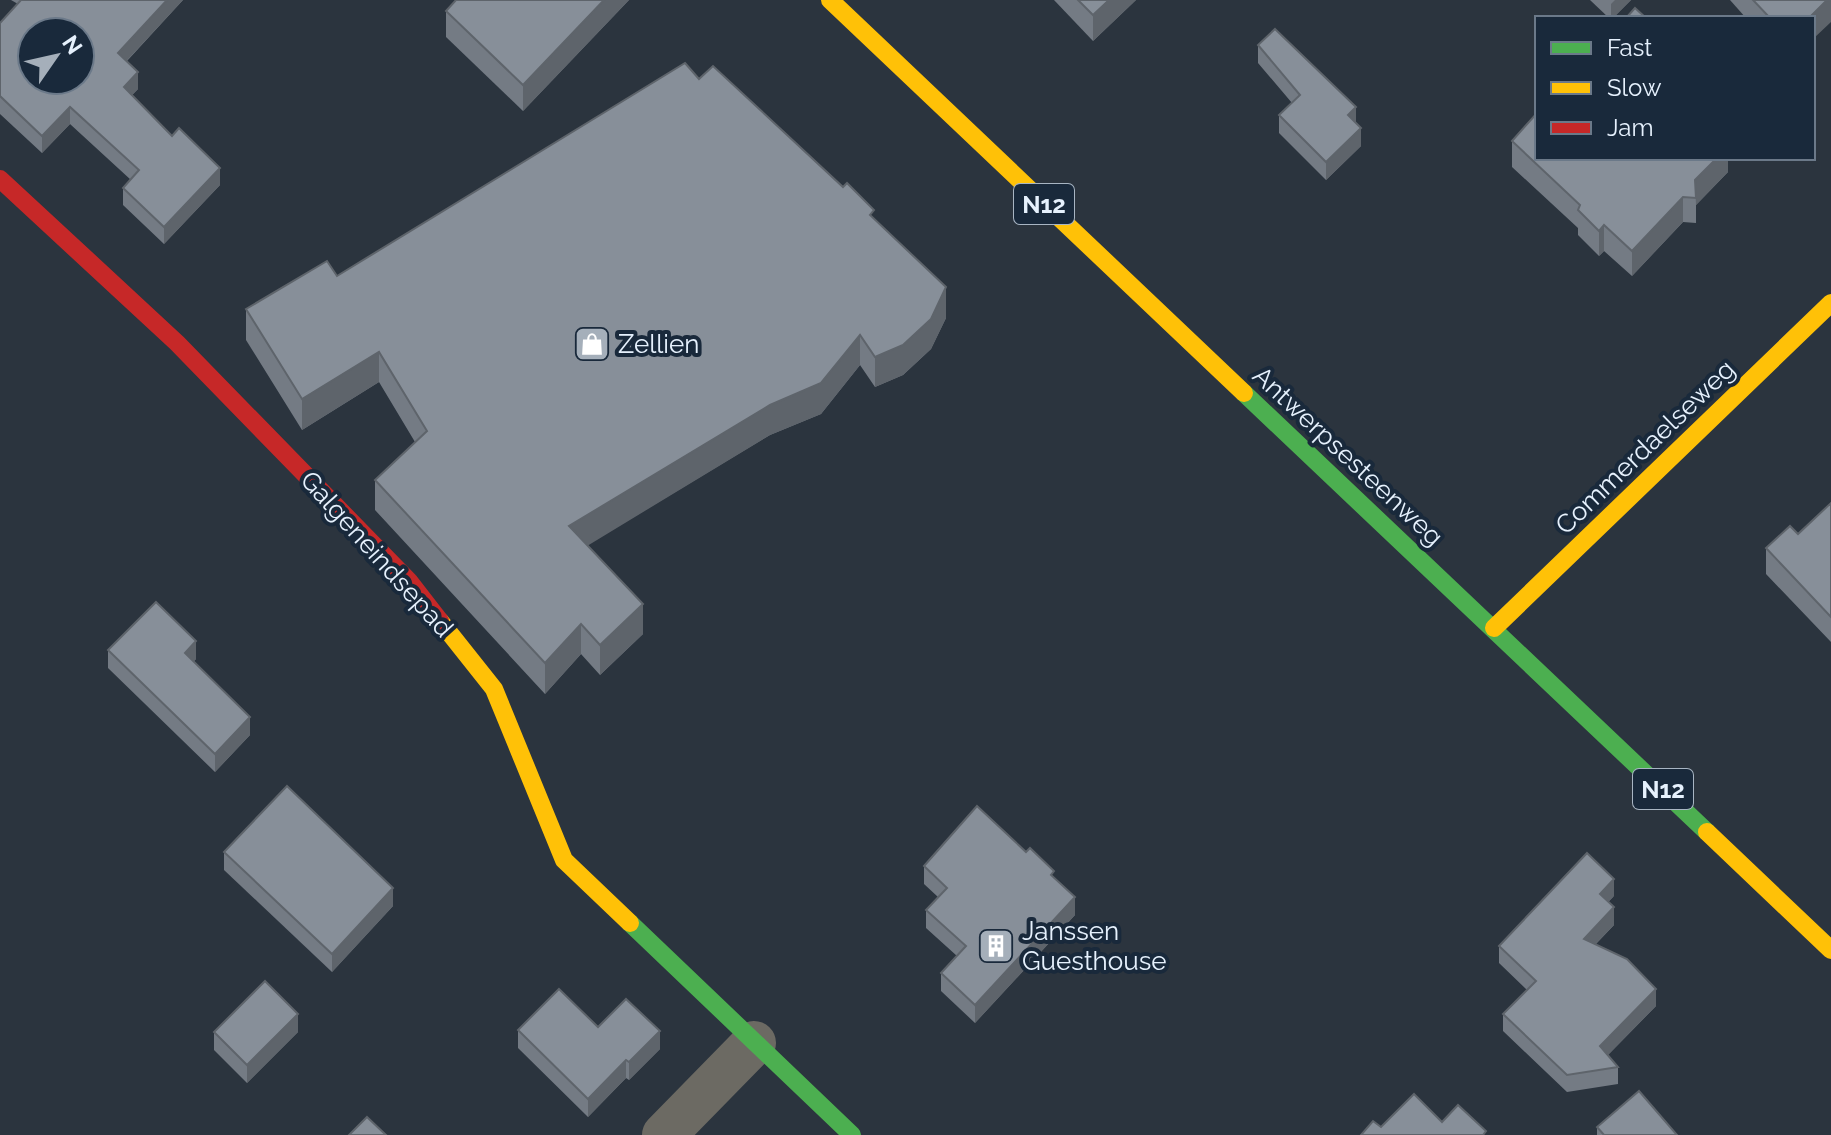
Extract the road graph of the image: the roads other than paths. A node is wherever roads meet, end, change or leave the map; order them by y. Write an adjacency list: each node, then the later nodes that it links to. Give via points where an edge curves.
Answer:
1 (830, 0): 4 (street, Antwerpsesteenweg / N12)
2 (0, 179): 6 (street, Galgeneindsepad, via 177,343 409,581 494,689 564,860)
3 (1831, 303): 4 (street, Commerdaelseweg)
4 (1494, 628): 5 (street, Antwerpsesteenweg / N12)
5 (1831, 950)
6 (754, 1043): 7 (street); 8 (street, Galgeneindsepad)
7 (664, 1135)
8 (852, 1135)

